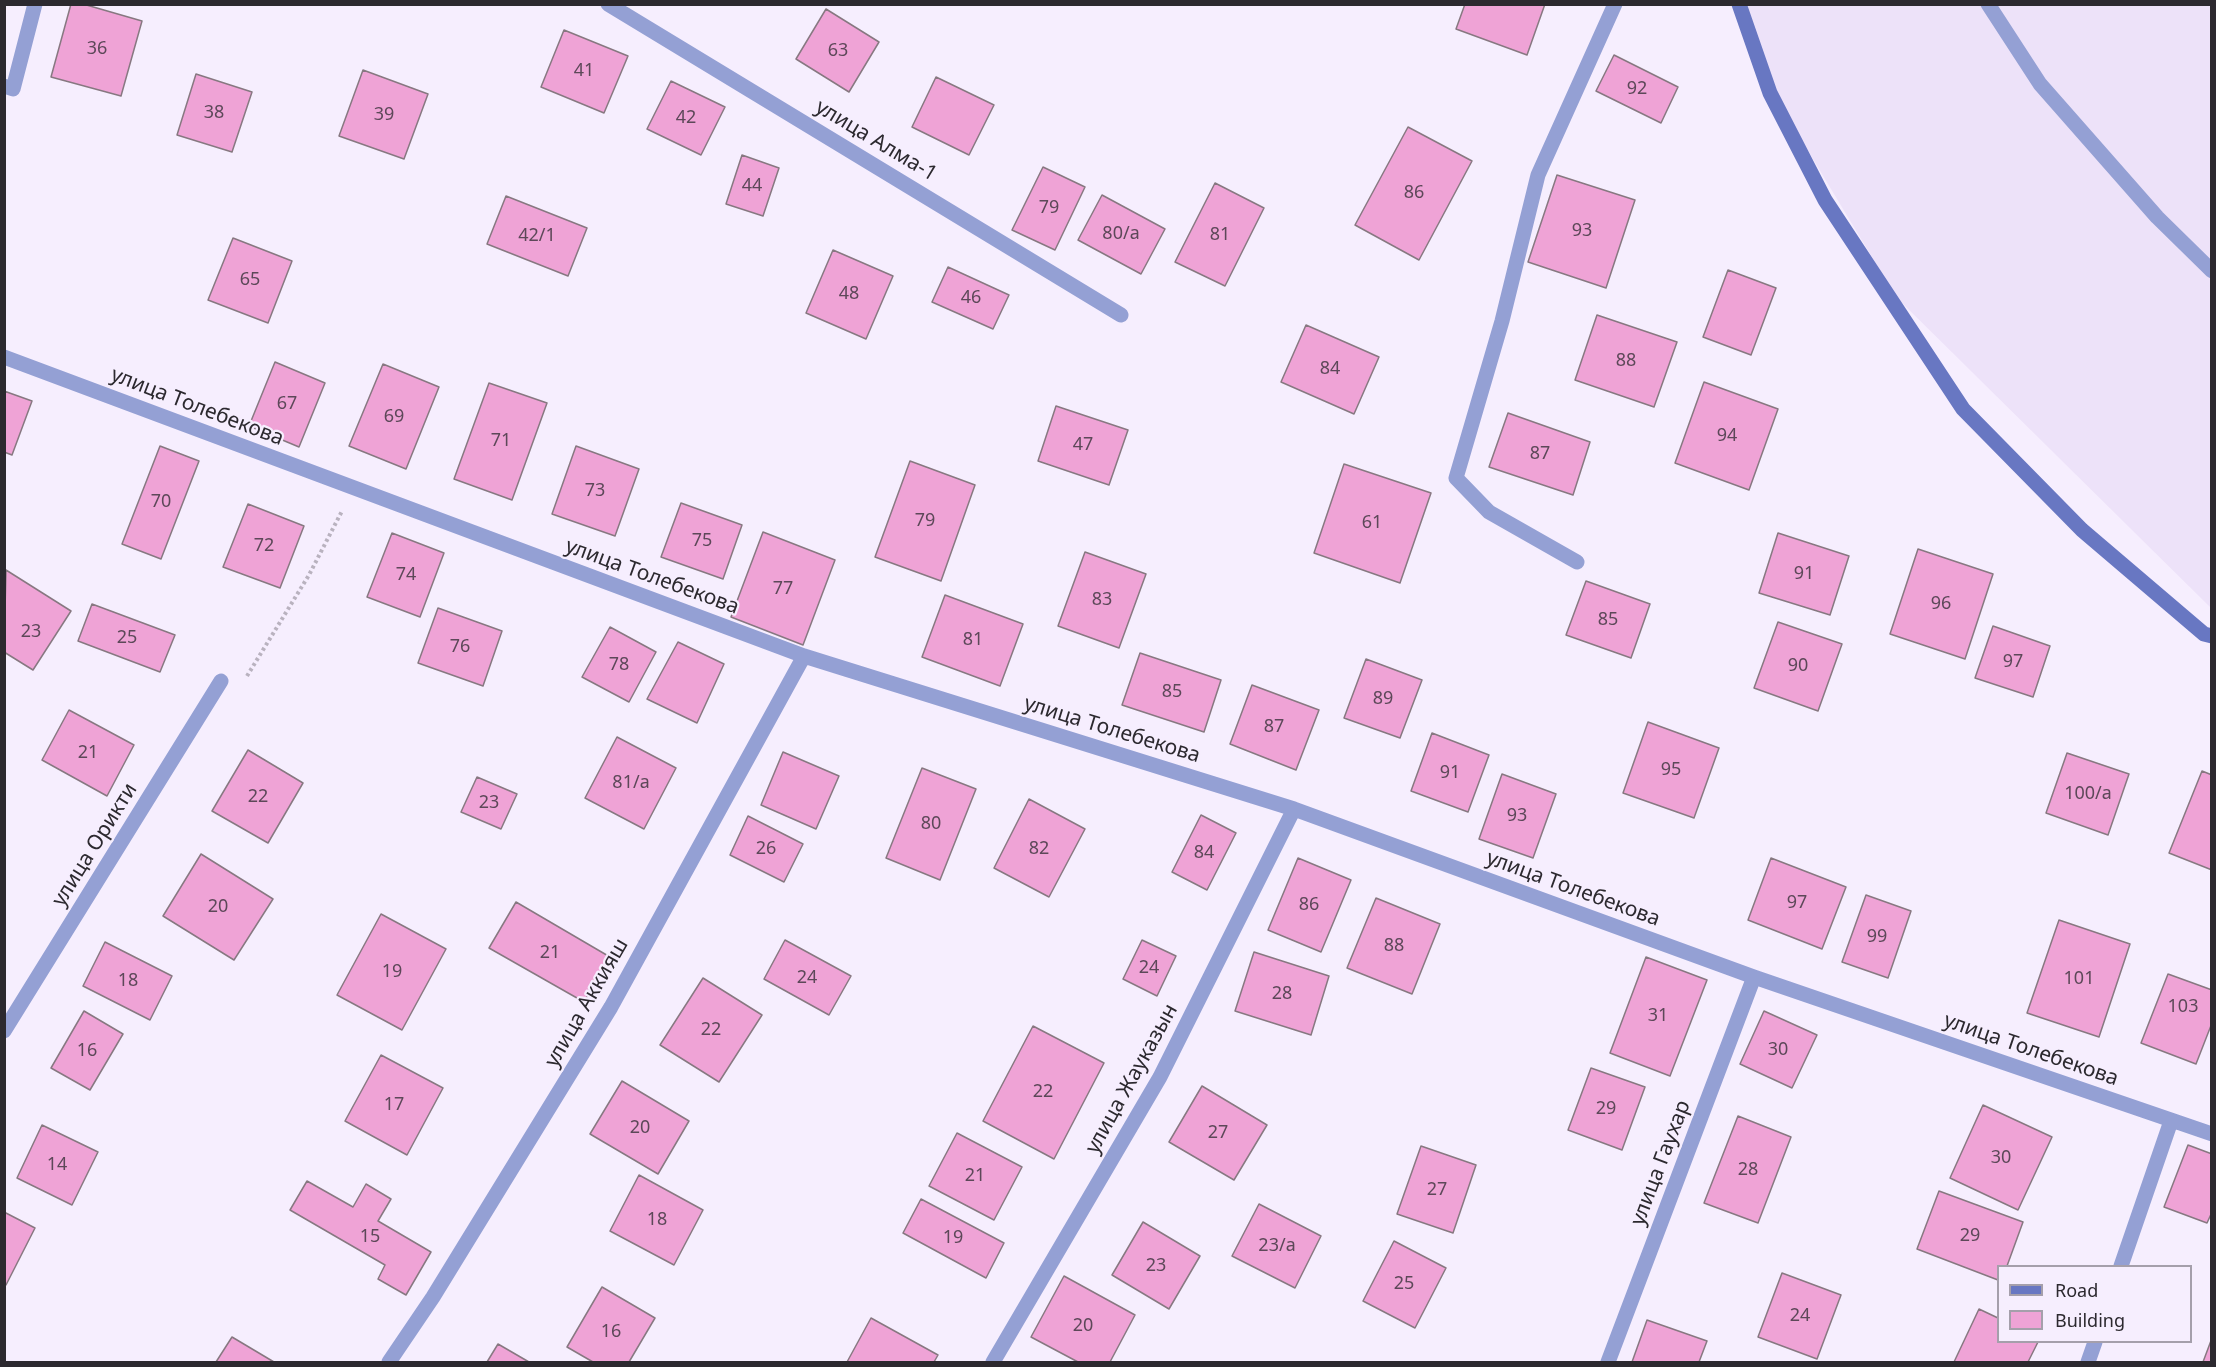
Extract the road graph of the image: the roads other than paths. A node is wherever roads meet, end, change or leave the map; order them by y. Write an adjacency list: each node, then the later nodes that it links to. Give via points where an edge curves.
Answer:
1 (35, 4): 6 (street, via 13,89)
2 (608, 4): 8 (street, улица Алма-1)
3 (1615, 4): 10 (street, via 1538,175 1502,321 1456,478 1489,512)
4 (1739, 4): 11 (main road, via 1770,93 1825,200 1963,409 2082,530)
5 (1988, 4): 7 (street, via 2040,84 2157,217)
6 (4, 86)
7 (2211, 271)
8 (1121, 315)
9 (4, 357): 12 (street, улица Толебекова)
10 (1577, 562)
11 (2209, 637)
12 (804, 656): 14 (street, улица Толебекова); 21 (street, улица Аккияш, via 611,1007)
13 (221, 681): 16 (street, улица Орикти)
14 (1294, 810): 15 (street, улица Толебекова); 22 (street, улица Жауказын, via 1160,1077)
15 (1754, 977): 17 (street, улица Толебекова); 23 (street, улица Гаухар)
16 (4, 1031)
17 (2170, 1120): 18 (street, улица Толебекова); 19 (street)
18 (2211, 1134)
19 (2121, 1265)
20 (2094, 1343): 24 (street)
21 (389, 1362)
22 (993, 1362)
23 (1608, 1362)
24 (2088, 1362)

